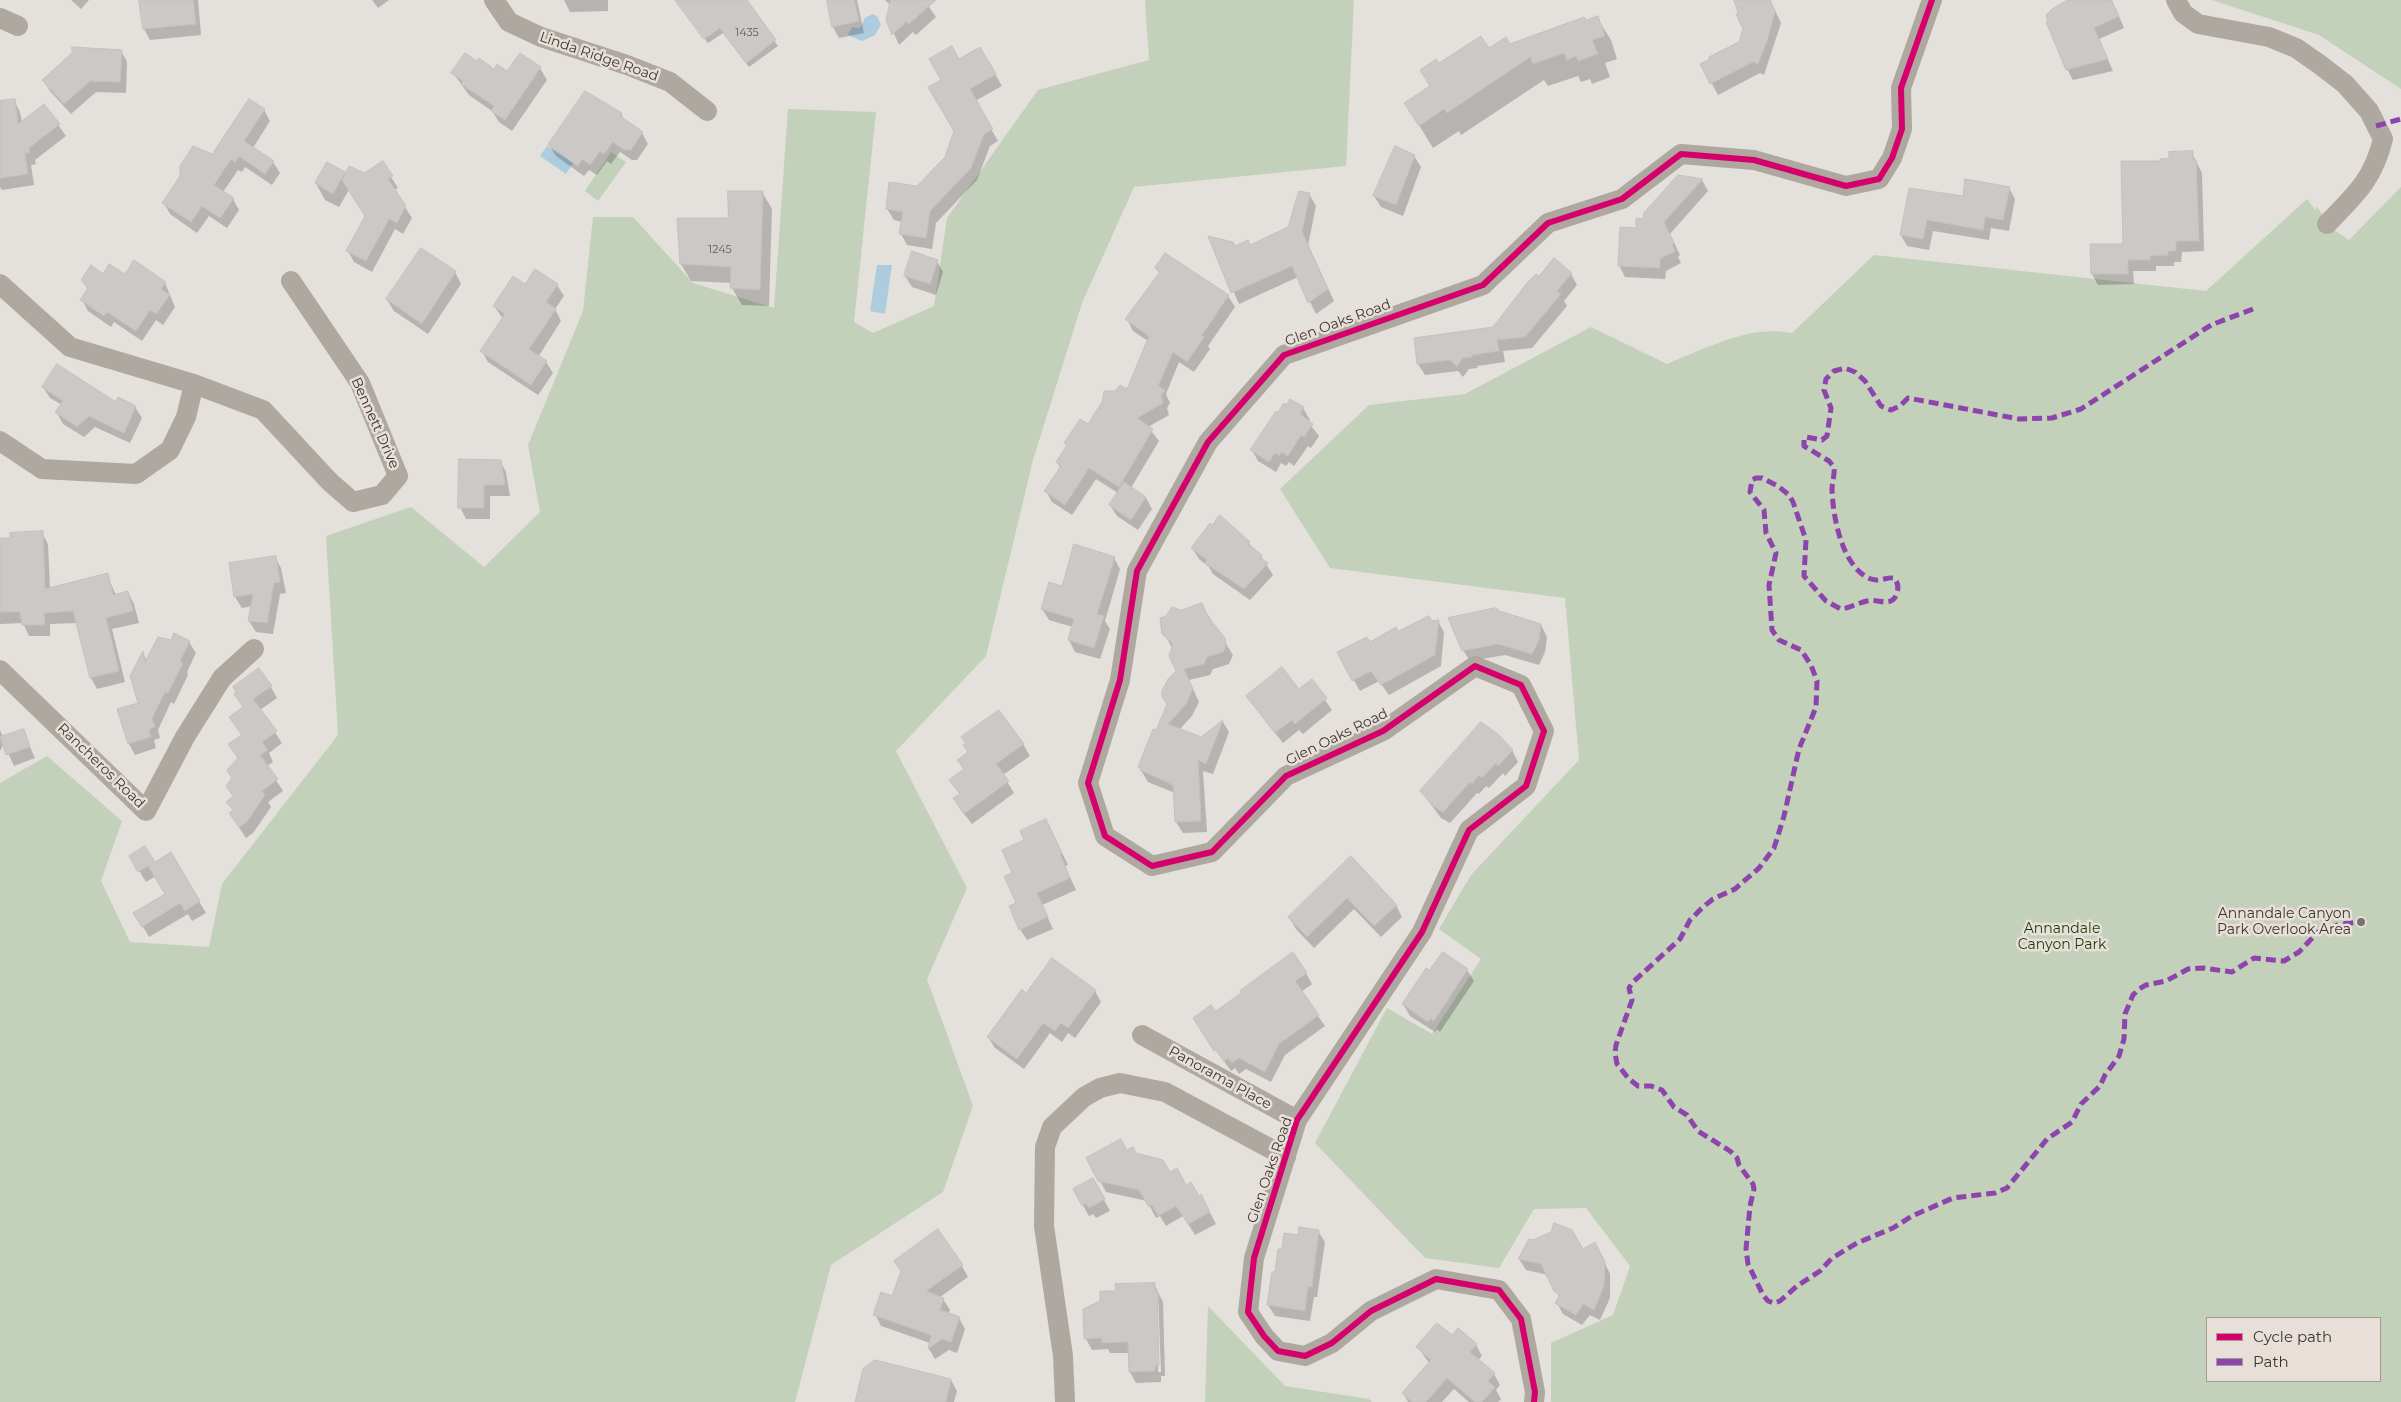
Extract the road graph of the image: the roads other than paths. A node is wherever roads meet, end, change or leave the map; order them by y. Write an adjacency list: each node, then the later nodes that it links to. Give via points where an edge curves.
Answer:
1 (494, 0): 4 (street, Linda Ridge Road, via 509,22 541,37 670,82)
2 (1932, 0): 13 (street, Glen Oaks Road, via 1901,88 1902,130 1892,158 1879,179 1846,186 1754,160 1681,154 1622,199 1548,223 1483,285 1284,355 1208,442 1137,571 1120,680 1088,783 1105,836 1152,866 1212,852 1286,776 1383,731 1475,666 1521,685 1544,731 1526,786 1469,830 1422,932)
3 (2176, 0): 5 (street, via 2183,14 2198,24 2269,37 2296,48 2345,84 2369,111 2383,140 2378,162 2362,188)
4 (707, 112)
5 (2327, 224)
6 (290, 281): 8 (street, Bennett Drive, via 360,384 381,432 398,476 382,495 353,502 263,410)
7 (0, 284): 8 (street, via 70,347)
8 (194, 384): 9 (street, via 186,417 170,450 136,474 42,469)
9 (0, 441)
10 (254, 649): 11 (street, Rancheros Road, via 222,678 146,811)
11 (0, 670)
12 (1142, 1035): 13 (street, Panorama Place)
13 (1298, 1120): 14 (street, Glen Oaks Road)
14 (1286, 1157): 15 (street, via 1165,1092 1120,1083 1100,1088 1084,1097 1052,1127 1045,1147 1044,1226 1063,1356); 16 (street, Glen Oaks Road, via 1254,1258 1248,1312 1278,1351 1305,1356 1332,1343 1371,1311 1436,1279 1499,1290 1521,1319 1535,1392)
15 (1064, 1402)
16 (1534, 1402)

